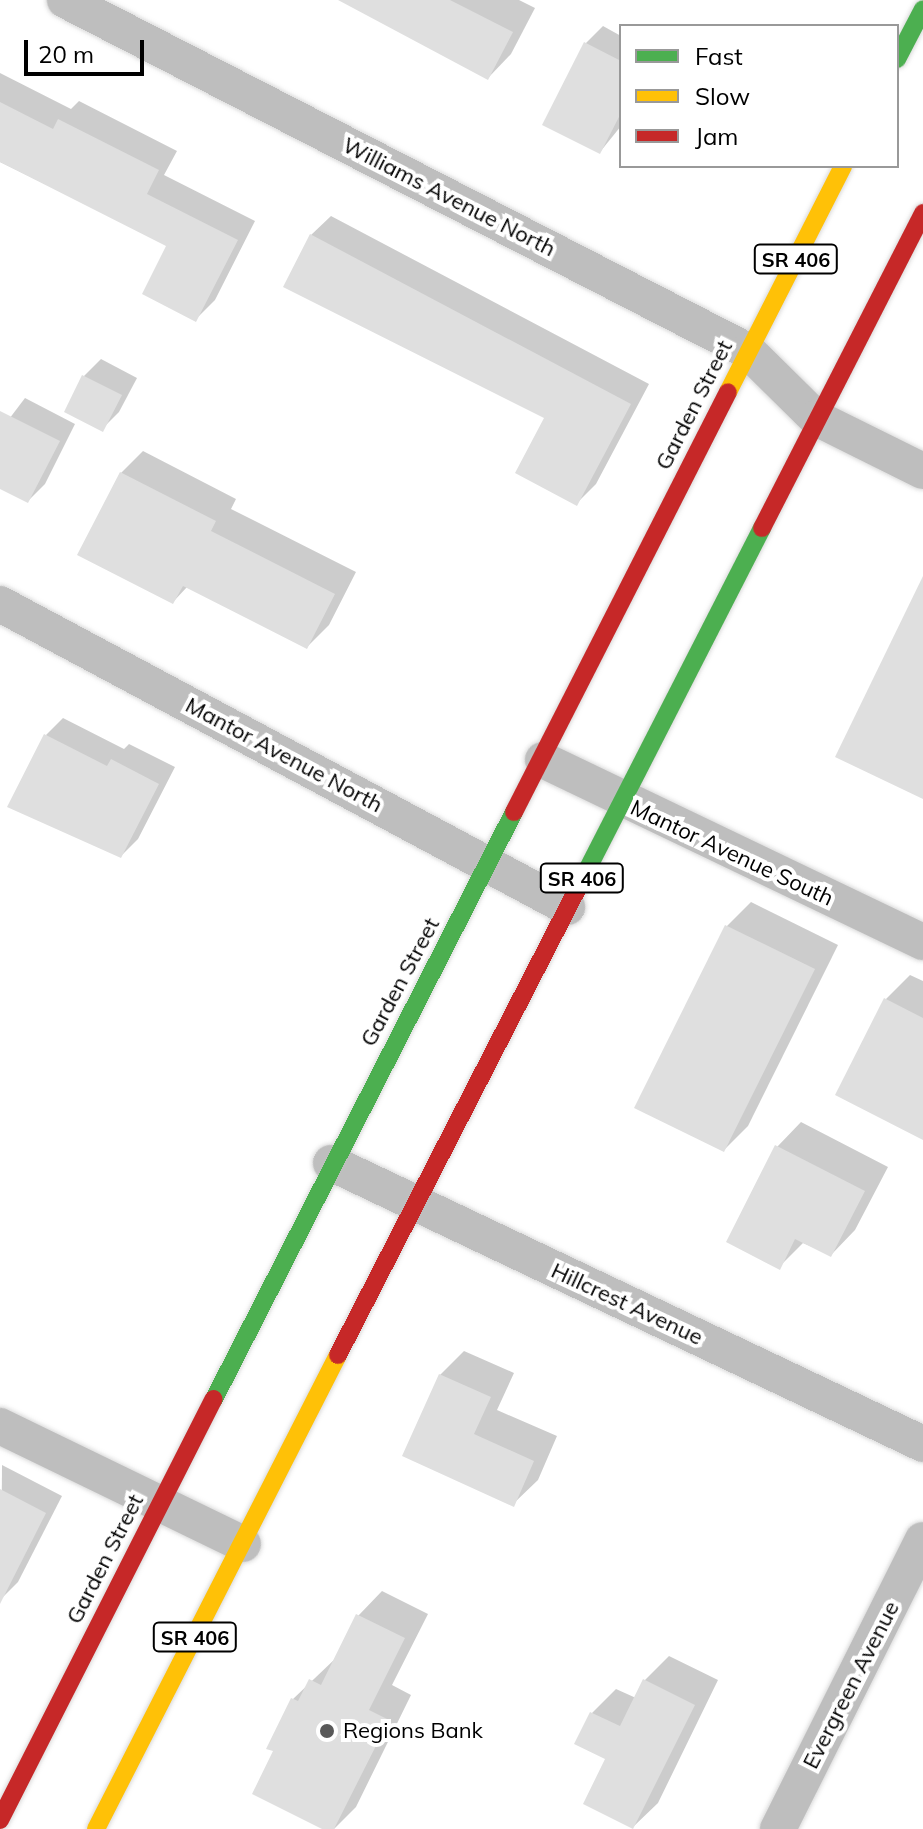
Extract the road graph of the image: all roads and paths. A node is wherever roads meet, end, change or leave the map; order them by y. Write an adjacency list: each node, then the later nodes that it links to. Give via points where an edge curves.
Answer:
1 (65, 0): 6 (street, Williams Avenue North)
2 (921, 17): 3 (main road)
3 (899, 56)
4 (842, 168): 6 (main road, Garden Street / SR 406)
5 (923, 213): 7 (main road, SR 406)
6 (748, 351): 7 (street, Williams Avenue North); 10 (main road, Garden Street / SR 406)
7 (816, 418): 8 (street, Williams Avenue North); 11 (main road, SR 406)
8 (923, 471)
9 (0, 604): 12 (street, Mantor Avenue North)
10 (543, 760): 11 (street, Mantor Avenue South); 12 (main road, Garden Street / SR 406)
11 (622, 800): 13 (main road, SR 406); 14 (street, Mantor Avenue South)
12 (489, 864): 13 (street, Mantor Avenue North); 15 (main road, Garden Street / SR 406)
13 (567, 907): 16 (main road, SR 406)
14 (923, 942)
15 (331, 1163): 16 (street, Hillcrest Avenue); 19 (main road, Garden Street / SR 406)
16 (416, 1204): 18 (street, Hillcrest Avenue); 21 (main road, SR 406)
17 (0, 1426): 19 (street)
18 (923, 1444)
19 (160, 1504): 21 (street); 22 (main road, Garden Street / SR 406)
20 (923, 1540): 24 (street, Evergreen Avenue)
21 (243, 1544): 23 (main road, SR 406)
22 (0, 1820)
23 (96, 1829)
24 (778, 1829)

